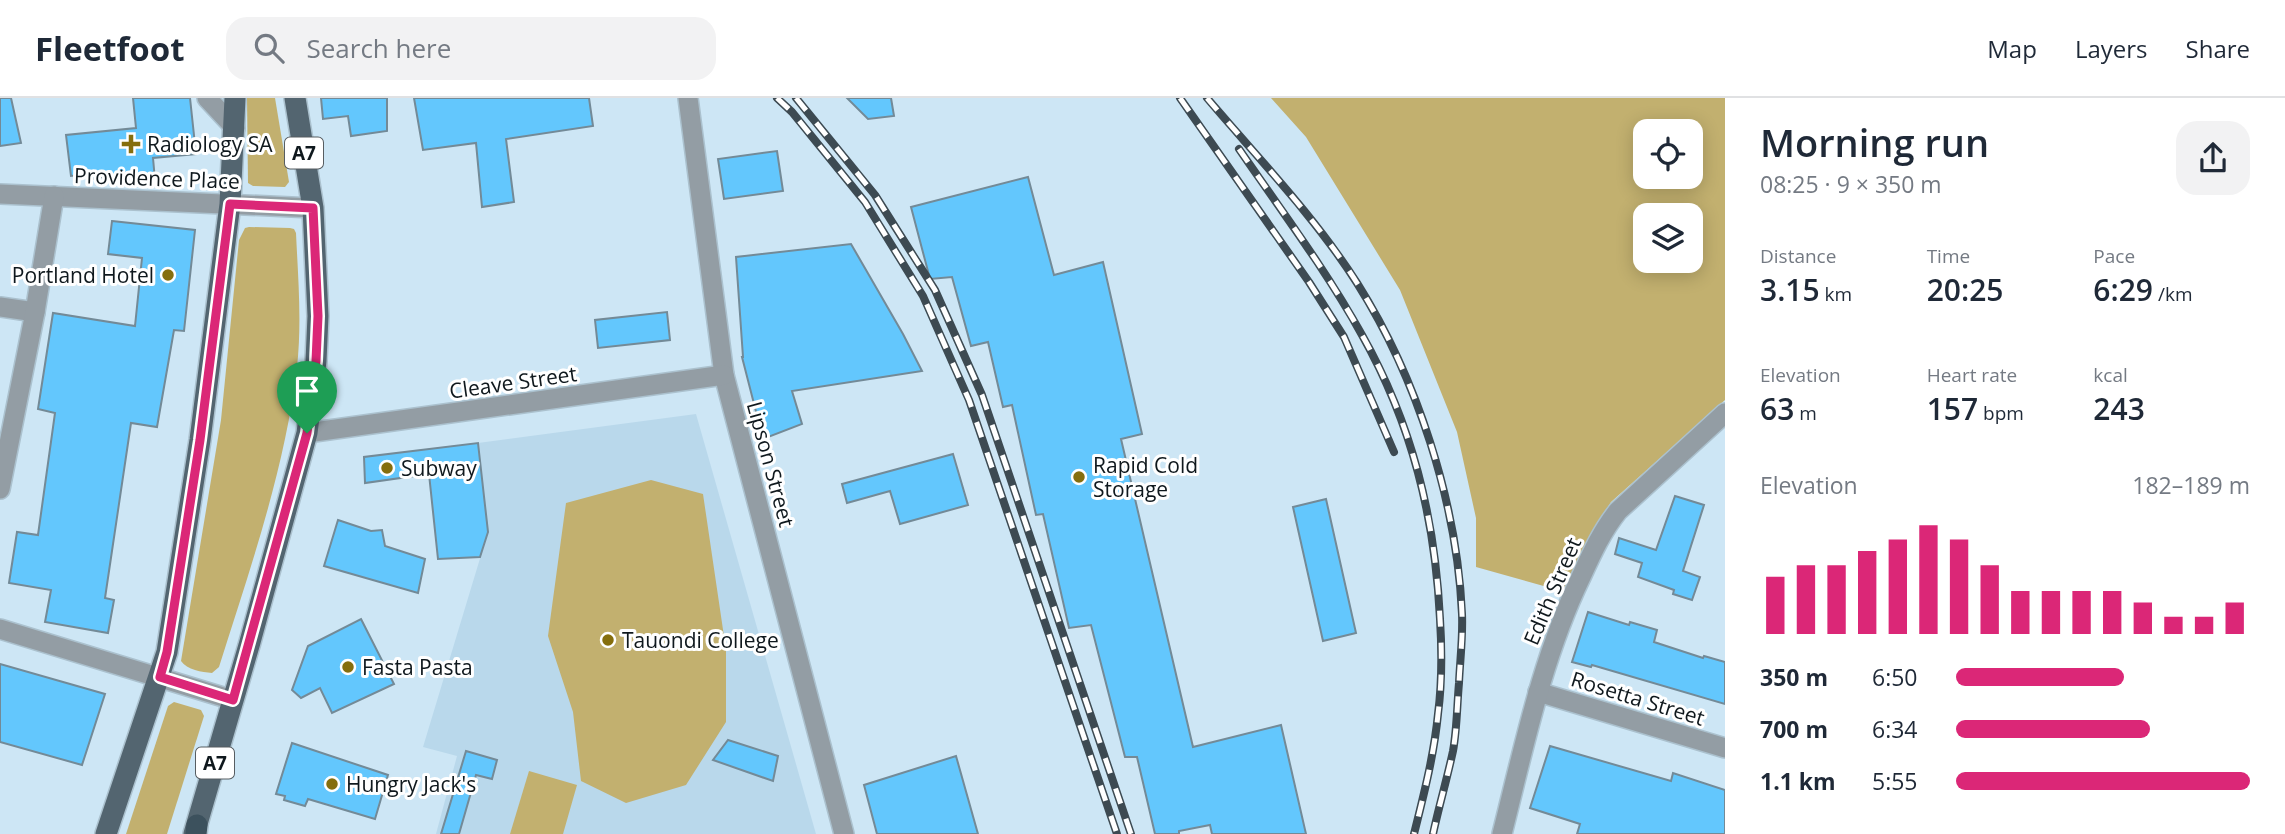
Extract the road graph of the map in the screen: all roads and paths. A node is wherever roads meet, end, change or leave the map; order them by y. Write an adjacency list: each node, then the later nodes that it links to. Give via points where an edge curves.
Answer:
1 (207, 98): 5 (street)
2 (235, 98): 5 (main road)
3 (295, 98): 9 (main road, A7)
4 (688, 98): 12 (street, Lipson Street)
5 (235, 128): 8 (main road)
6 (0, 194): 7 (street, Providence Place)
7 (54, 196): 8 (street, Providence Place); 11 (street)
8 (230, 204): 9 (street, Providence Place); 17 (main road, via 200,440)
9 (313, 208): 14 (main road, A7, via 318,316)
10 (0, 307): 11 (street)
11 (35, 312): 15 (street)
12 (724, 375): 14 (street, Cleave Street); 23 (street, Lipson Street)
13 (1725, 412): 18 (street, Edith Street, via 1603,530 1564,611)
14 (307, 433): 19 (main road, A7)
15 (0, 489)
16 (0, 629): 17 (street)
17 (160, 677): 19 (street); 22 (main road)
18 (1538, 692): 20 (street, Rosetta Street); 24 (street, Edith Street)
19 (233, 700): 21 (main road, A7)
20 (1725, 748)
21 (196, 831)
22 (106, 834)
23 (844, 834)
24 (1502, 834)

